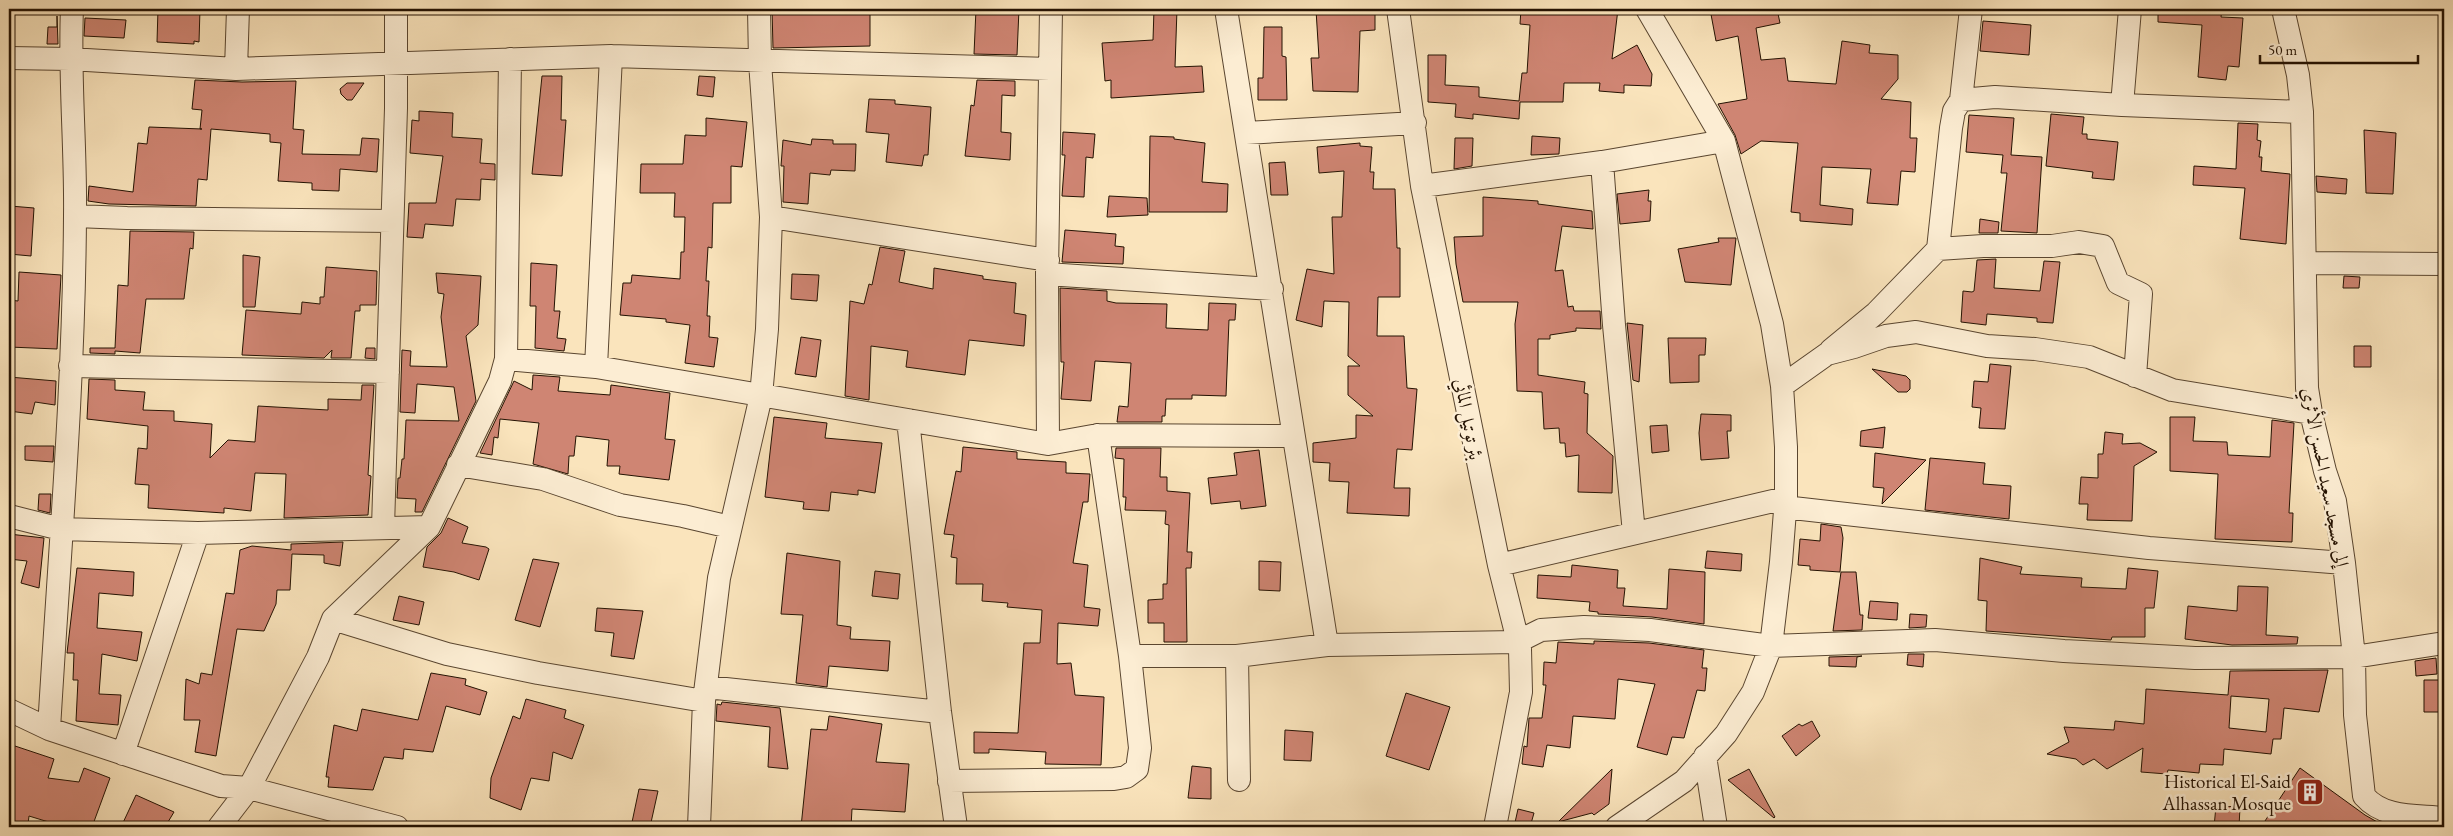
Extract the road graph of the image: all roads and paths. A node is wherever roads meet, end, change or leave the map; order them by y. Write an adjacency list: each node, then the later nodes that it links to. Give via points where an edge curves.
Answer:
1 (72, 9): 14 (street)
2 (238, 9): 18 (street)
3 (396, 9): 17 (street)
4 (759, 9): 16 (street)
5 (1052, 9): 19 (street)
6 (1226, 9): 24 (street)
7 (1398, 9): 23 (street, بئر توتيل المائي)
8 (1647, 9): 25 (street)
9 (1970, 9): 20 (street)
10 (2130, 9): 21 (street)
11 (2283, 9): 22 (street, إلى مسجد سعيد الحسن الأثري, via 2298,75)
12 (611, 56): 15 (street); 16 (street); 39 (street)
13 (9, 58): 14 (street)
14 (70, 59): 18 (street); 28 (street)
15 (510, 59): 17 (street); 37 (street)
16 (760, 62): 19 (street); 29 (street)
17 (395, 64): 18 (street); 30 (street)
18 (236, 69)
19 (1050, 69): 34 (street)
20 (1961, 100): 21 (street, via 1995,97); 31 (street, via 1954,111 1951,128)
21 (2122, 105): 22 (street)
22 (2302, 112): 32 (street, إلى مسجد سعيد الحسن الأثري)
23 (1415, 123): 24 (street); 27 (street, بئر توتيل المائي)
24 (1246, 133): 35 (street)
25 (1724, 141): 26 (street); 42 (street, via 1772,324)
26 (1602, 162): 27 (street); 57 (street)
27 (1422, 186): 59 (street, بئر توتيل المائي)
28 (75, 216): 30 (street); 38 (street)
29 (771, 217): 34 (street); 43 (street)
30 (392, 220): 40 (street)
31 (1938, 250): 36 (street, via 1876,313); 41 (street, via 2079,242 2103,246 2118,283 2141,294)
32 (2305, 263): 33 (street); 44 (street, إلى مسجد سعيد الحسن الأثري)
33 (2444, 264)
34 (1047, 267): 35 (street); 48 (street)
35 (1272, 289): 47 (street)
36 (1827, 354): 41 (street, via 1886,336 1916,332 1987,346 2089,357); 42 (street)
37 (506, 359): 39 (street); 49 (street, via 500,381)
38 (70, 366): 40 (street); 55 (street)
39 (596, 367): 43 (street)
40 (388, 372): 52 (street)
41 (2135, 376): 44 (street, via 2172,390)
42 (1782, 386): 50 (street)
43 (761, 396): 45 (street); 54 (street)
44 (2311, 413): 58 (street, إلى مسجد سعيد الحسن الأثري, via 2336,502)
45 (908, 420): 48 (street); 70 (street)
46 (1098, 435): 47 (street); 48 (street); 65 (street)
47 (1292, 436): 63 (street)
48 (1048, 444)
49 (458, 465): 53 (street); 54 (street, via 544,479 620,505)
50 (1785, 502): 57 (street); 58 (street, via 2148,548); 64 (street)
51 (9, 516): 55 (street)
52 (383, 526): 53 (street); 56 (street)
53 (428, 527): 60 (street)
54 (730, 528): 68 (street, via 719,578)
55 (61, 529): 56 (street); 71 (street)
56 (198, 533): 72 (street)
57 (1634, 533): 59 (street)
58 (2344, 563): 67 (street, إلى مسجد سعيد الحسن الأثري)
59 (1498, 565): 61 (street, بئر توتيل المائي)
60 (333, 620): 68 (street, via 446,654 538,673); 76 (street, via 318,657)
61 (1517, 642): 63 (street); 64 (street, via 1541,630 1584,627 1650,630); 82 (street, بئر توتيل المائي, via 1521,692)
62 (2444, 643): 67 (street)
63 (1327, 645): 66 (street)
64 (1772, 646): 67 (street, via 1935,640 2195,658); 73 (street, via 1752,692 1726,734)
65 (1130, 656): 66 (street); 75 (street, via 1140,748 1137,769 1126,777)
66 (1237, 656): 74 (street)
67 (2354, 657): 77 (street, إلى مسجد سعيد الحسن الأثري, via 2355,714 2364,796 2383,811)
68 (706, 694): 70 (street); 80 (street)
69 (9, 710): 71 (street)
70 (940, 712): 75 (street)
71 (49, 729): 72 (street)
72 (123, 754): 76 (street, via 221,786)
73 (1705, 756): 83 (street, via 1684,781); 84 (street)
74 (1239, 780)
75 (949, 781): 81 (street)
76 (249, 788): 78 (street); 79 (street)
77 (2444, 818)
78 (218, 827)
79 (398, 827)
80 (699, 827)
81 (956, 827)
82 (1495, 827)
83 (1617, 827)
84 (1716, 827)

